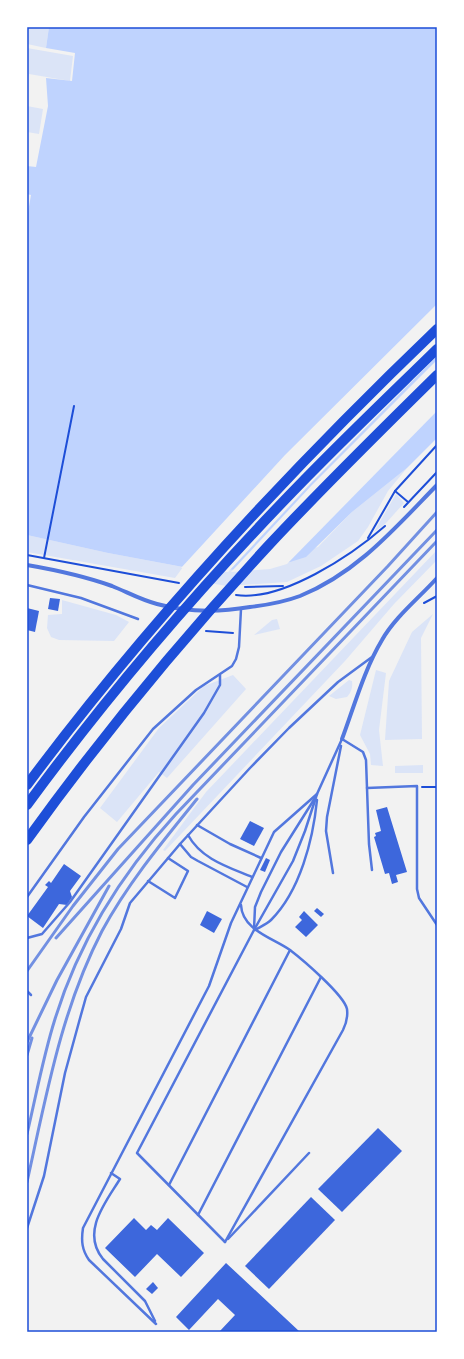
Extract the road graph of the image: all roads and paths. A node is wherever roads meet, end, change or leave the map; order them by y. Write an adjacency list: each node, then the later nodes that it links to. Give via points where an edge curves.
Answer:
1 (437, 329): 27 (highway, via 298,468 219,552 87,705)
2 (437, 349): 32 (highway, via 307,477 201,590 111,696)
3 (437, 375): 35 (highway, via 287,526 215,606 69,782)
4 (74, 406): 14 (path)
5 (437, 445): 8 (path)
6 (437, 472): 9 (path)
7 (437, 485): 20 (street, via 371,553 347,571 299,596 278,603)
8 (395, 491): 9 (path); 12 (path)
9 (409, 502): 10 (path)
10 (404, 507)
11 (389, 523): 12 (path)
12 (368, 539): 19 (path, via 342,558 286,586 245,596)
13 (27, 555): 14 (path)
14 (44, 558): 17 (path)
15 (27, 565): 20 (street, via 87,578 170,607 203,610)
16 (437, 578): 24 (street, via 389,629)
17 (185, 584)
18 (27, 585): 21 (lane, via 81,598)
19 (232, 594)
20 (241, 609): 23 (lane)
21 (138, 619)
22 (205, 631): 23 (path)
23 (240, 633): 25 (lane, via 236,659 232,666)
24 (374, 656): 26 (street); 33 (lane, via 338,682 289,728)
25 (220, 675): 44 (lane, via 196,690 153,729 84,817); 48 (lane, via 220,685 204,713 70,902 42,934)
26 (342, 739): 29 (lane, via 365,755); 31 (lane); 40 (lane, via 327,817 326,838)
27 (27, 785)
28 (422, 787): 30 (path)
29 (367, 788): 39 (lane); 46 (lane, via 417,786 417,889 419,898)
30 (437, 788)
31 (317, 794): 38 (lane, via 274,832); 47 (lane, via 306,831 293,861); 47 (lane, via 261,892 255,907); 47 (lane, via 315,820 307,857 286,899 270,920)
32 (27, 805)
33 (197, 825): 34 (lane); 38 (lane)
34 (188, 835): 36 (lane); 41 (lane, via 199,850 209,857)
35 (27, 840)
36 (180, 844): 37 (lane); 43 (lane, via 191,857)
37 (168, 858): 42 (lane); 42 (lane, via 188,871 175,898)
38 (261, 858): 41 (lane)
39 (372, 870)
40 (333, 873)
41 (252, 877): 43 (lane)
42 (148, 881): 57 (lane, via 130,903 122,928 86,997 67,1066 44,1176)
43 (248, 887): 45 (lane)
44 (27, 897)
45 (241, 902): 47 (lane, via 241,910); 54 (lane, via 209,986)
46 (437, 926)
47 (254, 930): 49 (lane); 55 (lane, via 137,1154)
48 (27, 938)
49 (290, 950): 50 (lane); 55 (lane)
50 (321, 977): 56 (lane); 58 (lane, via 342,998 347,1009 344,1030)
51 (27, 991): 52 (lane)
52 (31, 995)
53 (309, 1153): 58 (lane)
54 (111, 1173): 54 (lane, via 120,1179 95,1223 93,1240 103,1259 145,1302 156,1324 84,1253 83,1228)
55 (169, 1185): 56 (lane)
56 (198, 1215): 58 (lane)
57 (27, 1228)
58 (225, 1242)

